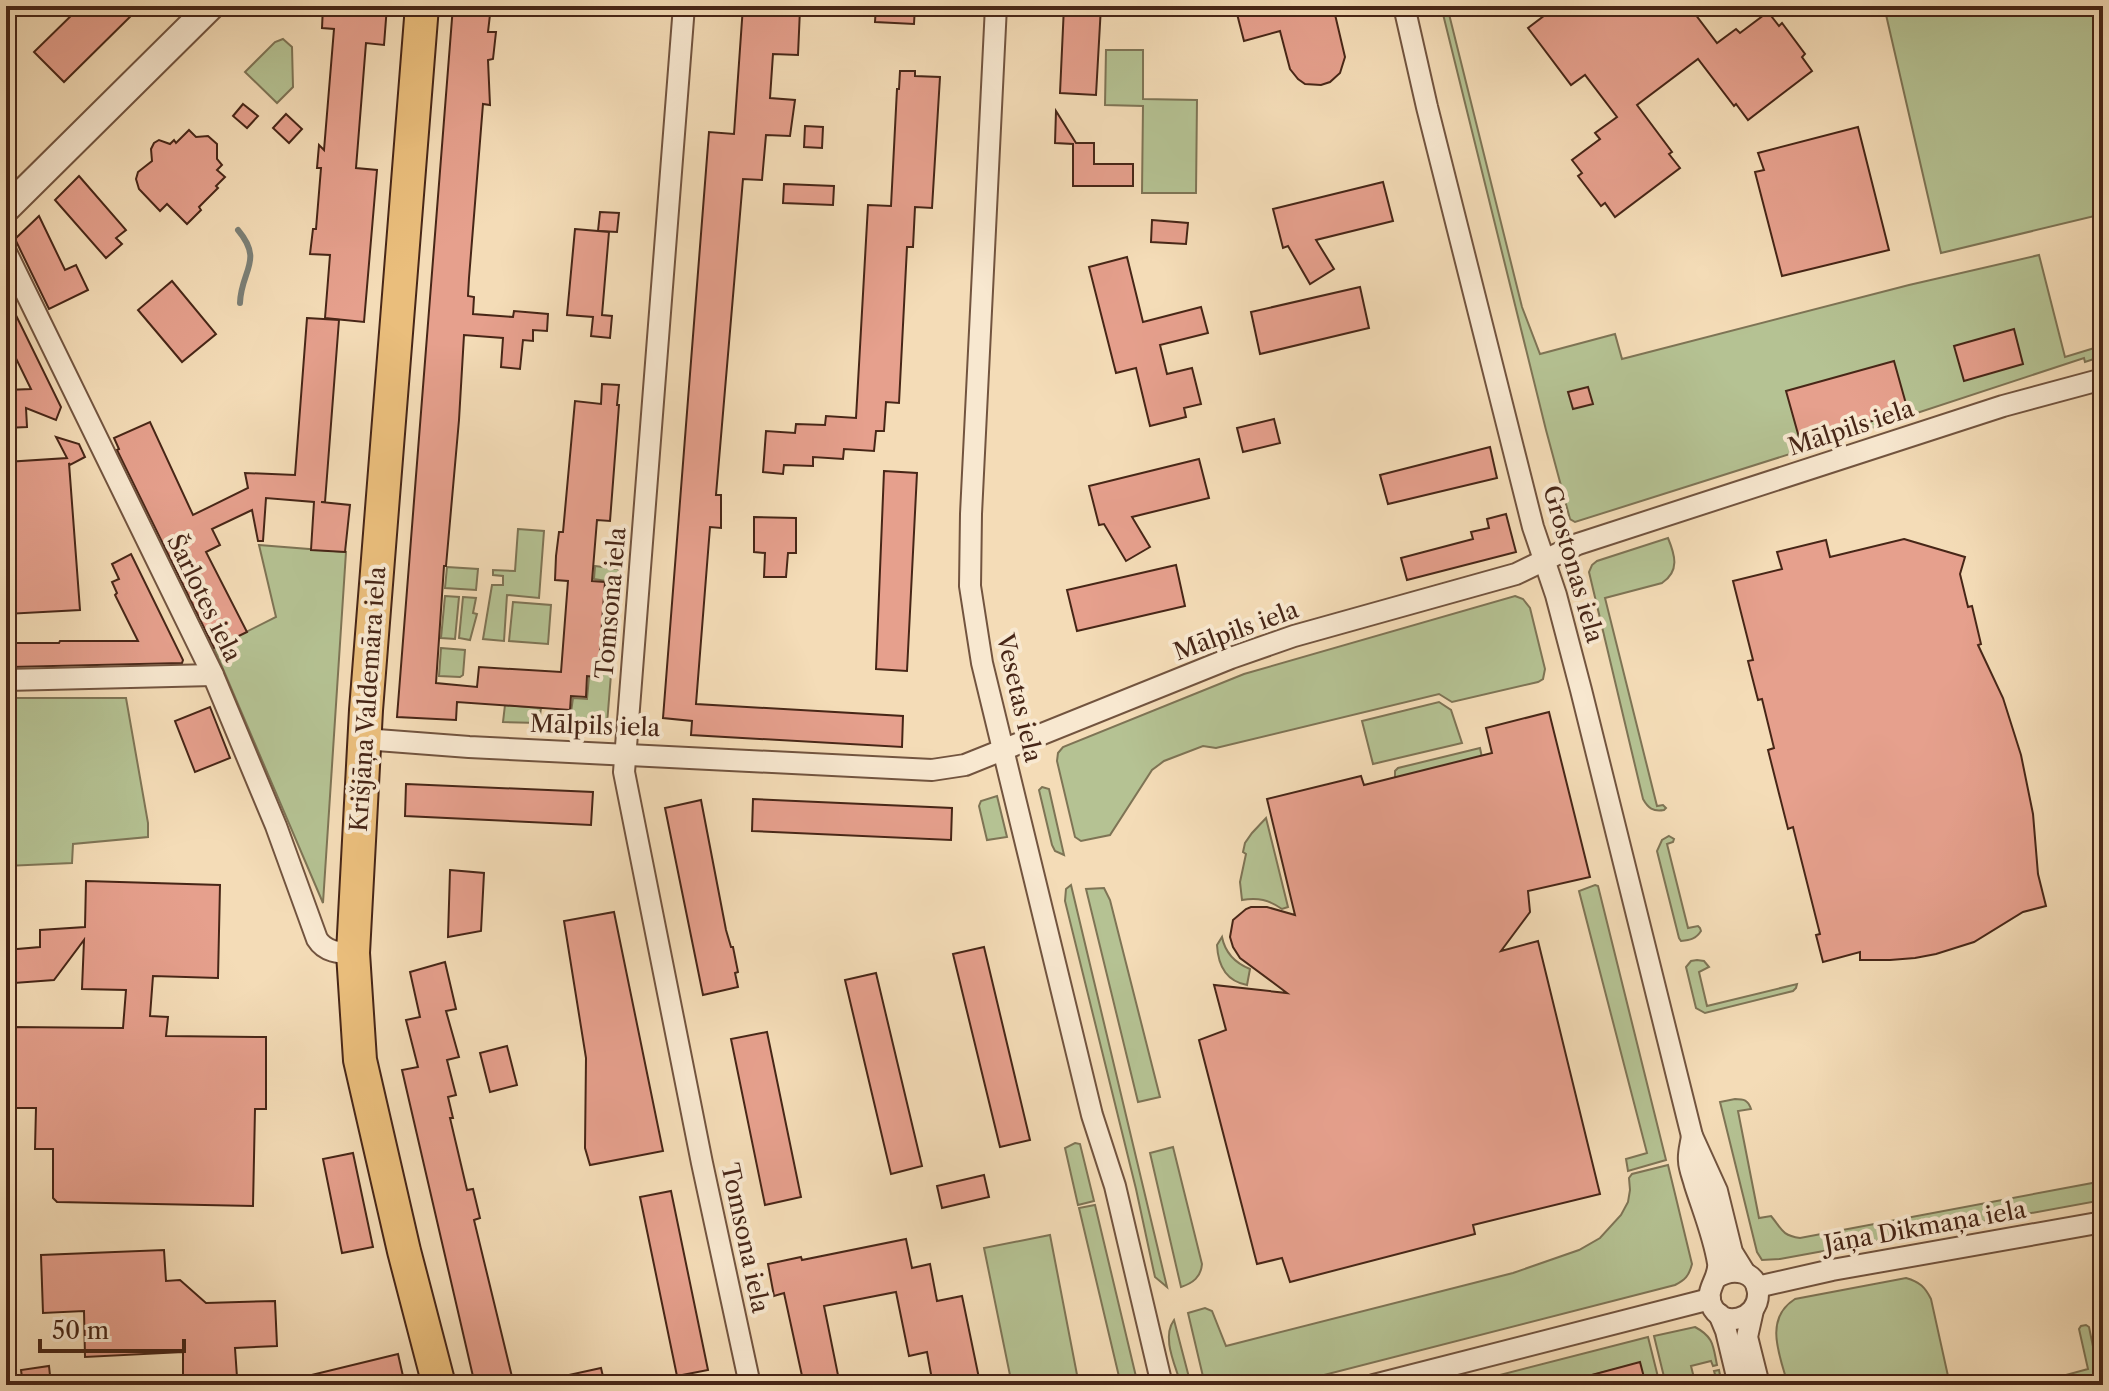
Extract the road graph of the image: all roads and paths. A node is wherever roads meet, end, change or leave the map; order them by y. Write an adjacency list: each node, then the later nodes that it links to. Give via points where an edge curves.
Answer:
1 (211, 6): 6 (street)
2 (422, 6): 12 (main road, Krišjāņa Valdemāra iela)
3 (684, 6): 14 (street, Tomsona iela)
4 (996, 6): 13 (street, Vesetas iela, via 969,568 980,649)
5 (1404, 6): 9 (street, Grostonas iela, via 1533,527)
6 (6, 209)
7 (6, 252): 10 (street, Šarlotes iela)
8 (2103, 379): 9 (street, Mālpils iela, via 1699,504 1578,544)
9 (1546, 561): 13 (street, Mālpils iela, via 1294,636); 16 (street, Grostonas iela)
10 (213, 675): 11 (street); 15 (street, Šarlotes iela, via 321,947)
11 (6, 680)
12 (364, 739): 14 (street, Mālpils iela); 15 (main road, Krišjāņa Valdemāra iela)
13 (1004, 748): 14 (street, Mālpils iela, via 965,765 932,770); 24 (street, Vesetas iela)
14 (625, 754): 23 (street, Tomsona iela, via 624,772 664,979)
15 (353, 953): 22 (main road, Krišjāņa Valdemāra iela, via 360,1060)
16 (1692, 1136): 18 (street, Grostonas iela, via 1688,1162 1717,1256); 19 (street, Grostonas iela, via 1717,1191 1732,1252)
17 (2103, 1222): 19 (street, Jāņa Dikmaņa iela)
18 (1716, 1278): 19 (street, via 1730,1271); 20 (street)
19 (1751, 1280): 21 (street, via 1757,1303)
20 (1714, 1306): 21 (street, via 1725,1318 1741,1319); 25 (street); 26 (street)
21 (1753, 1310): 27 (street, via 1747,1337)
22 (439, 1385)
23 (750, 1385)
24 (1162, 1385)
25 (1374, 1385)
26 (1739, 1385)
27 (1759, 1385)

